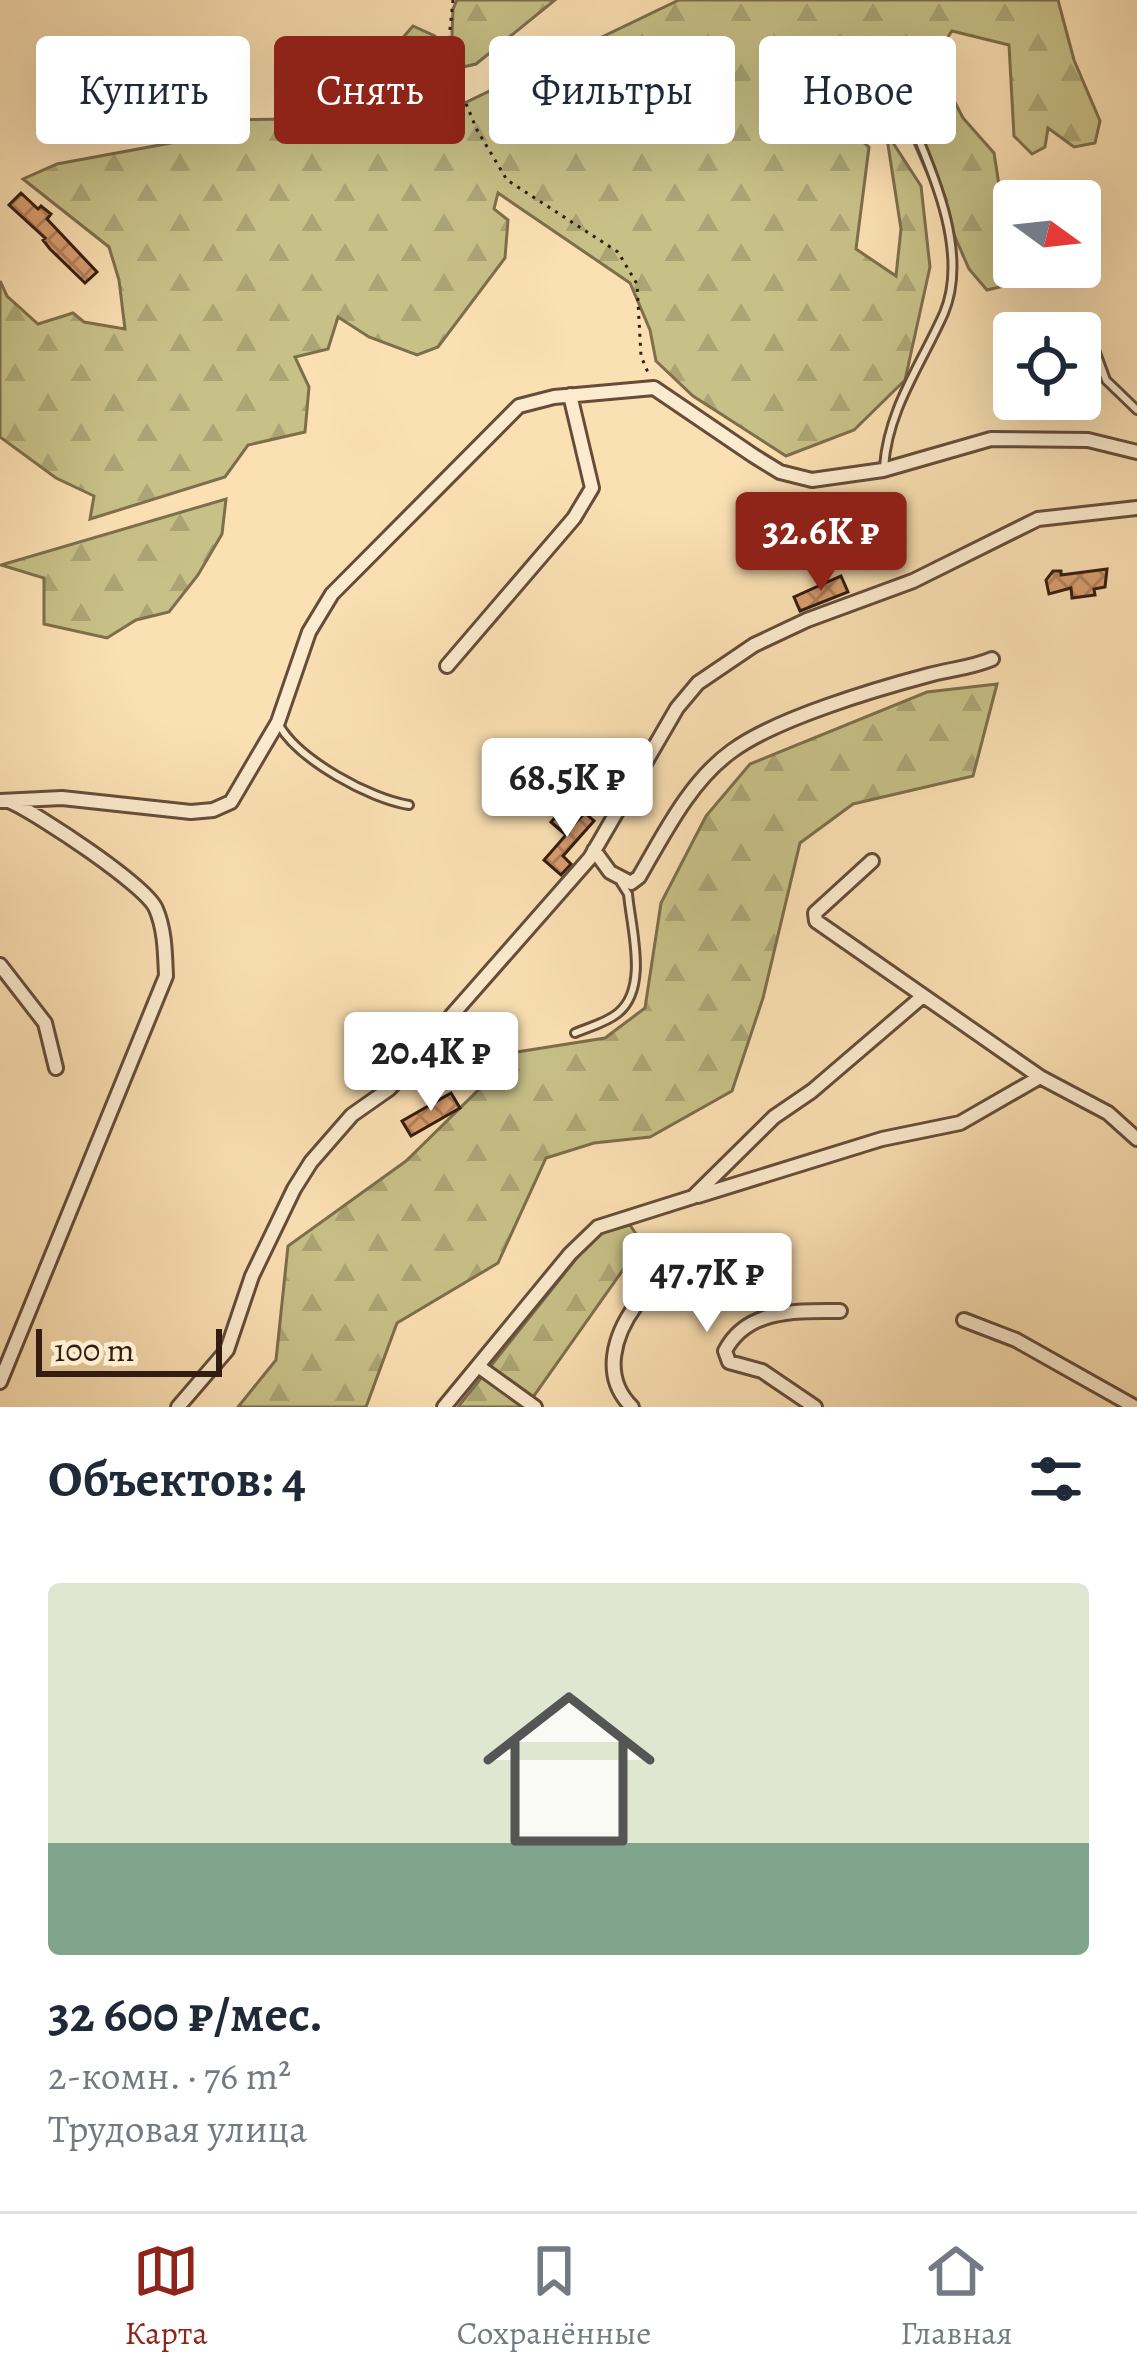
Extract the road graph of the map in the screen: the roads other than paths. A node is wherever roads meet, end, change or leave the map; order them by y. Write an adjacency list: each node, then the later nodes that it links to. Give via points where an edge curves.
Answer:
1 (921, 144): 6 (lane, via 941,190 951,274 946,308 892,418)
2 (1101, 366): 4 (lane)
3 (569, 395): 6 (street, via 654,388 780,472 812,480); 9 (street, via 592,488); 10 (street, via 519,406 332,594 309,632)
4 (1137, 410)
5 (1137, 452): 6 (street, via 1088,440 991,439)
6 (883, 470)
7 (1137, 508): 13 (street, via 1038,519 724,664 676,708)
8 (992, 659): 15 (street, via 851,699 732,750 686,801 639,877)
9 (448, 666)
10 (278, 722): 11 (street, via 231,802 213,810); 12 (lane, via 325,766)
11 (5, 801): 26 (street, via 44,817 138,885 155,905 166,976)
12 (409, 805)
13 (594, 850): 15 (street); 29 (street, via 422,1055 311,1162 252,1276 227,1350)
14 (872, 861): 17 (street, via 815,921)
15 (620, 880): 18 (lane, via 635,981 618,1013)
16 (0, 965): 19 (street, via 46,1023)
17 (923, 996): 20 (street); 22 (street, via 774,1117)
18 (574, 1033)
19 (56, 1068)
20 (1040, 1076): 21 (street, via 1108,1113); 22 (street, via 960,1124 882,1139)
21 (1136, 1139)
22 (693, 1198): 27 (street, via 598,1227)
23 (636, 1305): 32 (street, via 619,1328 612,1366)
24 (840, 1311): 33 (street, via 774,1313 732,1337 725,1351 729,1362 762,1371)
25 (964, 1320): 34 (street)
26 (4, 1359): 28 (street)
27 (478, 1366): 30 (street); 31 (street)
28 (0, 1382)
29 (178, 1407)
30 (444, 1407)
31 (535, 1407)
32 (632, 1407)
33 (815, 1407)
34 (1135, 1407)

